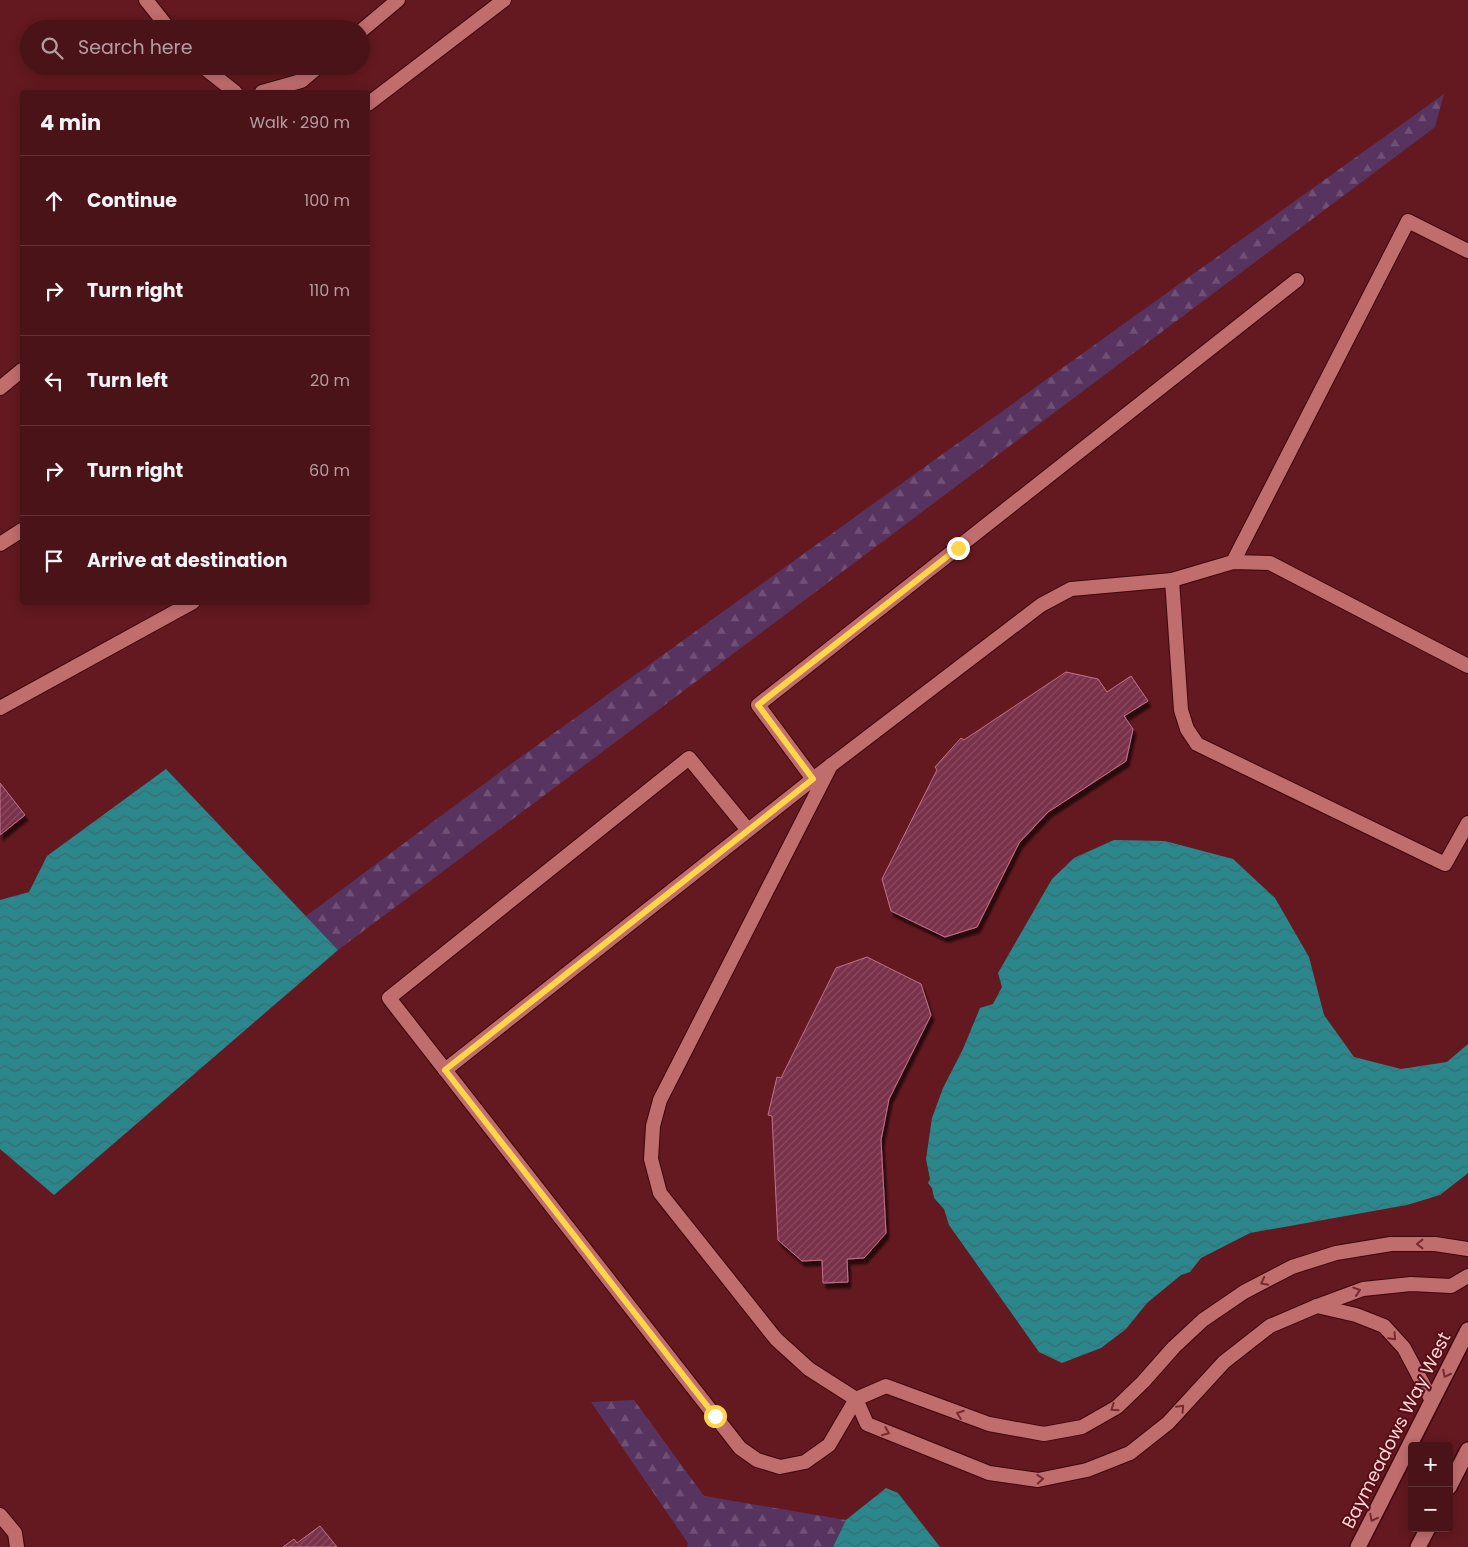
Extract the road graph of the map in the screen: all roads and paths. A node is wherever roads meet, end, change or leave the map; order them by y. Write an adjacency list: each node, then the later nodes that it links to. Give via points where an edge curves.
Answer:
1 (146, 0): 4 (lane)
2 (398, 0): 5 (lane)
3 (504, 0): 10 (lane)
4 (162, 20)
5 (370, 23)
6 (213, 75): 8 (lane)
7 (308, 75): 9 (lane, via 301,81)
8 (232, 90)
9 (269, 90)
10 (370, 102)
11 (1468, 251): 17 (lane, via 1408,221)
12 (1297, 280): 23 (lane, via 758,705)
13 (20, 372): 14 (lane)
14 (0, 388)
15 (20, 531): 16 (lane)
16 (0, 544)
17 (1233, 562): 18 (lane); 20 (lane, via 1270,563)
18 (1172, 580): 22 (lane, via 1071,589 1041,605); 24 (lane, via 1181,710 1186,729 1197,744 1445,864)
19 (188, 605): 21 (lane)
20 (1468, 666)
21 (0, 708)
22 (831, 765): 23 (lane); 31 (lane, via 660,1100 653,1126 651,1159 660,1193 776,1339 809,1368)
23 (813, 779): 25 (lane)
24 (1468, 823)
25 (748, 830): 26 (lane); 26 (lane, via 690,758 682,764 389,998)
26 (445, 1070): 31 (lane, via 740,1448 758,1460 780,1467 805,1462 829,1445)
27 (1468, 1249): 31 (lane, one-way to 31, via 1435,1244 1391,1244 1336,1253 1292,1267 1244,1292 1203,1320 1117,1407 1082,1426 1044,1434 989,1424 886,1386)
28 (1468, 1276): 29 (lane, one-way to 28, via 1363,1289 1410,1284 1451,1286)
29 (1318, 1306): 31 (lane, one-way to 29, via 866,1424 989,1473 1038,1480 1087,1470 1130,1453 1168,1423 1224,1362 1270,1326); 32 (lane, one-way to 32, via 1384,1326 1404,1348)
30 (1468, 1330): 32 (street, Baymeadows Way West, one-way to 32)
31 (856, 1399)
32 (1432, 1401): 38 (street, Baymeadows Way West, one-way to 38)
33 (1468, 1450): 34 (street)
34 (1453, 1479)
35 (0, 1515): 37 (lane, via 15,1533)
36 (1426, 1532): 39 (street)
37 (17, 1547)
38 (1358, 1547)
39 (1418, 1547)

